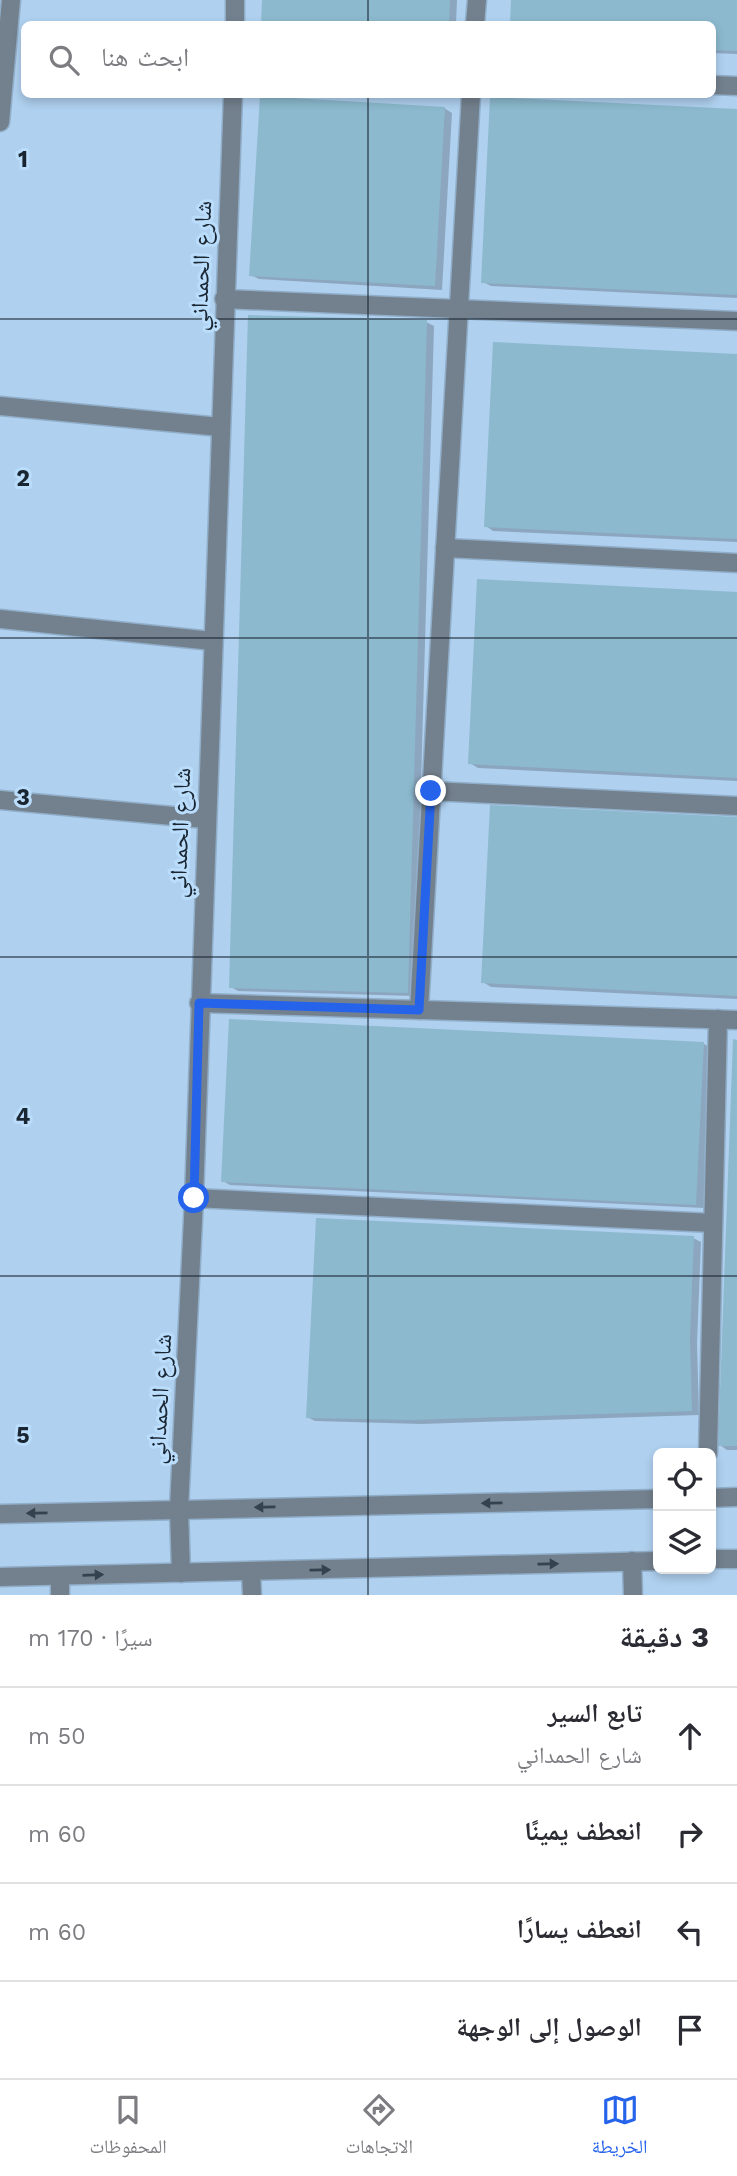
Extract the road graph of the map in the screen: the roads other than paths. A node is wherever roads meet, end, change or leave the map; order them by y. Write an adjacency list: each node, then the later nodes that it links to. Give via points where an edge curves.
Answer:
1 (10, 0): 10 (street)
2 (235, 0): 4 (street)
3 (477, 0): 5 (street)
4 (235, 21)
5 (475, 21)
6 (716, 85): 7 (street)
7 (737, 86)
8 (233, 98): 11 (street, شارع الحمداني)
9 (471, 98): 12 (street)
10 (0, 122)
11 (224, 299): 12 (street); 15 (street, شارع الحمداني)
12 (459, 309): 13 (street); 16 (street)
13 (737, 321)
14 (0, 406): 15 (street)
15 (220, 428): 19 (street, شارع الحمداني)
16 (445, 548): 17 (street); 20 (street)
17 (737, 563)
18 (0, 619): 19 (street)
19 (212, 642): 23 (street, شارع الحمداني)
20 (431, 791): 22 (street); 25 (street)
21 (0, 800): 23 (street)
22 (737, 806)
23 (205, 819): 24 (street, شارع الحمداني)
24 (199, 1003): 25 (street); 28 (street, شارع الحمداني)
25 (419, 1010): 26 (street)
26 (718, 1020): 27 (street); 29 (street)
27 (737, 1020)
28 (194, 1198): 29 (street); 34 (street, شارع الحمداني)
29 (713, 1223): 30 (street)
30 (708, 1448)
31 (737, 1497): 32 (street)
32 (716, 1498)
33 (653, 1499): 34 (street, one-way to 34)
34 (179, 1509): 35 (street, one-way to 35); 41 (street, شارع الحمداني)
35 (0, 1514)
36 (716, 1559): 37 (street)
37 (737, 1559)
38 (632, 1561): 39 (street); 40 (street, one-way to 38); 46 (street)
39 (653, 1561)
40 (251, 1571): 41 (street); 45 (street)
41 (181, 1573): 42 (street, one-way to 41)
42 (60, 1576): 43 (street); 44 (street)
43 (0, 1577)
44 (60, 1595)
45 (252, 1595)
46 (633, 1595)

